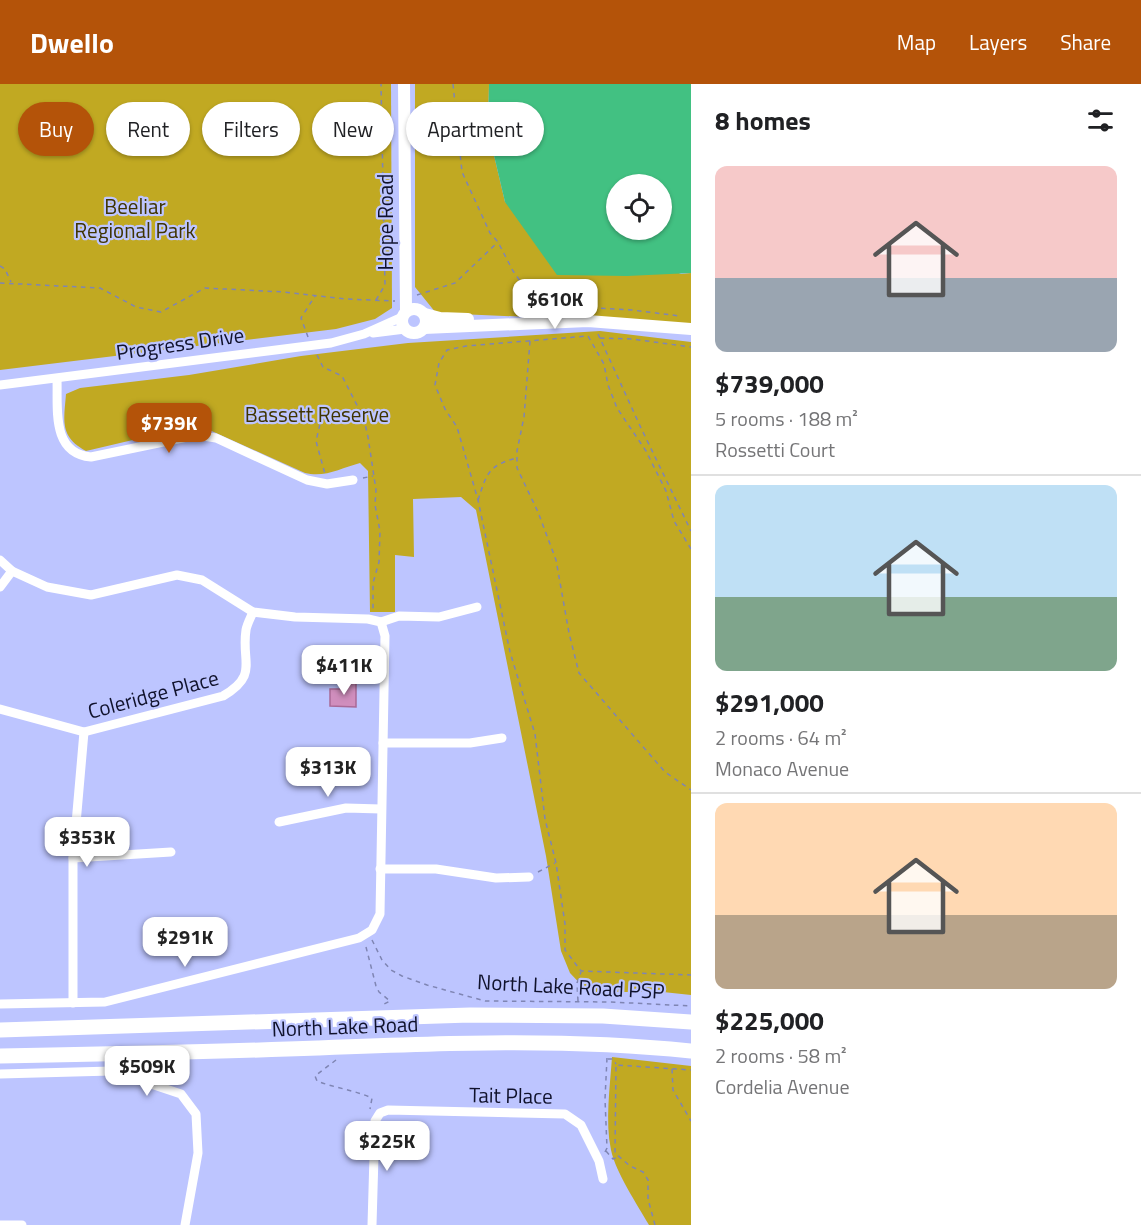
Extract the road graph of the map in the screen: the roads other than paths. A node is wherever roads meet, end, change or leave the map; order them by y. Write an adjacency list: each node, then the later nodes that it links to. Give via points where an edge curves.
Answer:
1 (404, 84): 2 (street, Hope Road)
2 (405, 309): 3 (street, Hope Road); 3 (street); 5 (street, via 411,333); 7 (street, Progress Drive, via 364,334 331,344)
3 (422, 311): 4 (street, via 440,318 464,320 540,315); 5 (street)
4 (687, 319)
5 (424, 328): 6 (street, via 592,321)
6 (691, 329)
7 (57, 379): 8 (street, Progress Drive); 9 (street, via 59,431 74,453 91,457 188,436 206,436 307,480)
8 (0, 385)
9 (353, 480)
10 (0, 560): 11 (street)
11 (12, 571): 12 (street); 14 (street, via 47,588 91,595 177,575 201,580)
12 (0, 587)
13 (477, 607): 15 (street, via 439,617 399,616)
14 (253, 612): 15 (street); 17 (street, Coleridge Place, via 246,629 247,671 238,687 223,696)
15 (377, 621): 19 (street, via 385,636)
16 (0, 709): 17 (street, Coleridge Place)
17 (84, 732): 23 (street)
18 (502, 738): 19 (street, via 470,743)
19 (383, 743): 20 (street)
20 (381, 809): 21 (street, via 346,808); 24 (street)
21 (279, 822)
22 (171, 852): 23 (street)
23 (73, 858): 26 (street)
24 (380, 869): 25 (street, via 436,869 496,878); 26 (street, via 380,914 367,933 105,1002)
25 (529, 877)
26 (73, 1003): 27 (street)
27 (0, 1004)
28 (691, 1022): 29 (main road, North Lake Road, via 603,1016 470,1015)
29 (0, 1030)
30 (691, 1051): 31 (main road, North Lake Road, via 602,1044 471,1042)
31 (0, 1056)
32 (0, 1074): 36 (street, via 112,1071 181,1094 196,1114 198,1153)
33 (603, 1179): 37 (street, Tait Place, via 581,1125 565,1114 375,1111)
34 (0, 1225): 35 (street)
35 (22, 1225)
36 (185, 1225)
37 (372, 1225)

